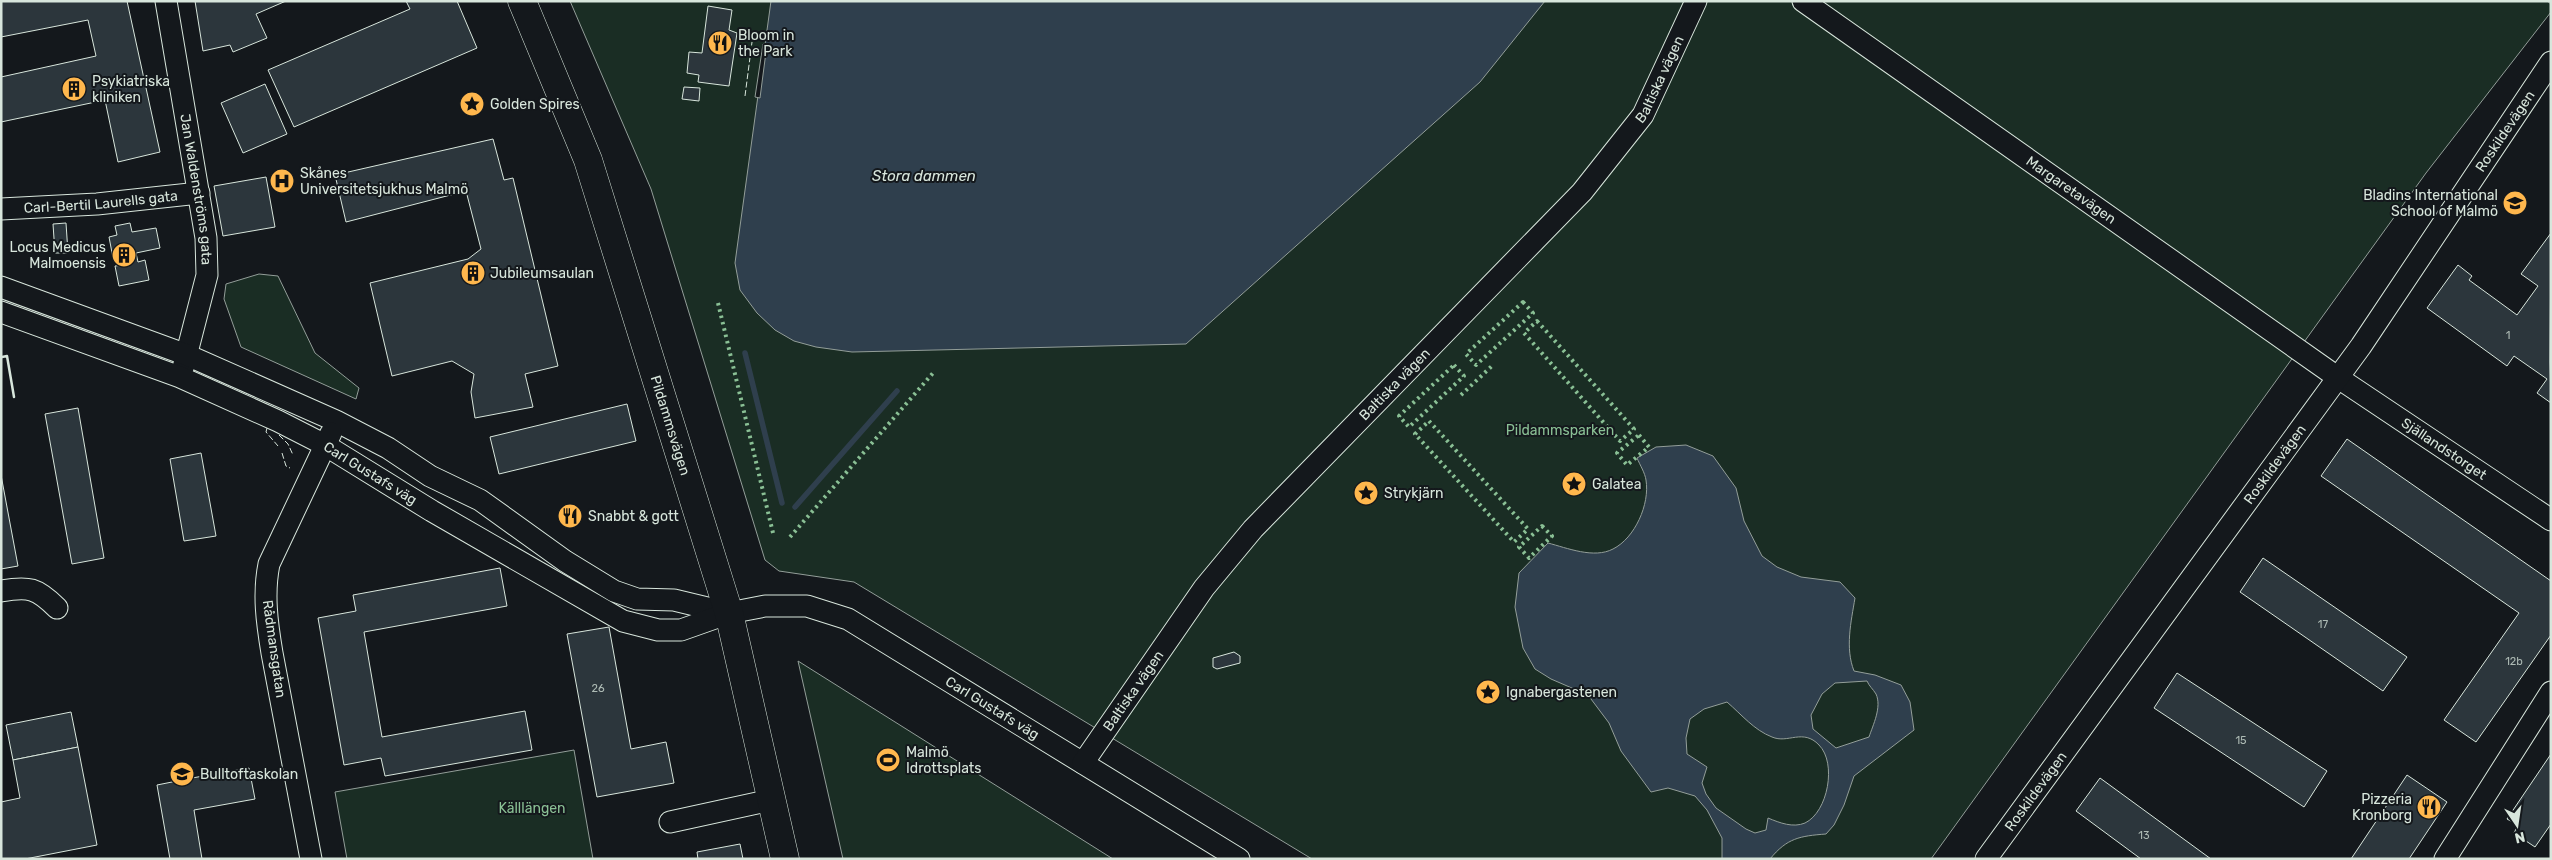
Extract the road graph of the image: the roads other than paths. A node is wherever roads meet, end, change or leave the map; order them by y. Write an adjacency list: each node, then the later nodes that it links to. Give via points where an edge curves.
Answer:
1 (166, 1): 6 (street, Jan Waldenströms gata)
2 (522, 1): 18 (main road, Pildammsvägen, via 588,160)
3 (1696, 1): 20 (street, Baltiska vägen, via 1643,115 1582,192 1253,529 1204,588)
4 (1803, 1): 12 (street, Margaretavägen)
5 (2551, 62): 12 (street, Roskildevägen)
6 (199, 194): 7 (street, Carl-Bertil Laurells gata); 10 (street, Jan Waldenströms gata, via 206,238 207,275)
7 (1, 209)
8 (1, 287): 10 (street, Carl Gustafs väg)
9 (1, 312): 11 (street, Carl Gustafs väg)
10 (187, 355): 11 (street, Jan Waldenströms gata); 13 (street, Carl Gustafs väg)
11 (180, 377): 14 (street, Carl Gustafs väg)
12 (2338, 377): 15 (street, Själlandstorget); 26 (street, Roskildevägen)
13 (336, 421): 14 (street, Rådmansgatan); 18 (street, Carl Gustafs väg, via 388,448 430,476 480,500 565,561 614,591 637,599 674,600)
14 (325, 445): 18 (street, Carl Gustafs väg, via 623,621 658,630 681,630); 23 (street, Rådmansgatan, via 269,564 266,580 267,622)
15 (2551, 520)
16 (1, 591): 17 (street, via 35,589)
17 (58, 608)
18 (728, 613): 20 (street, Carl Gustafs väg, via 766,606 806,606 848,619); 21 (main road, Pildammsvägen)
19 (2551, 692): 27 (street)
20 (1083, 763): 25 (street, Carl Gustafs väg)
21 (771, 800): 22 (street); 24 (main road, Pildammsvägen)
22 (670, 822)
23 (311, 859)
24 (785, 859)
25 (1239, 859)
26 (1986, 859)
27 (2445, 859)

